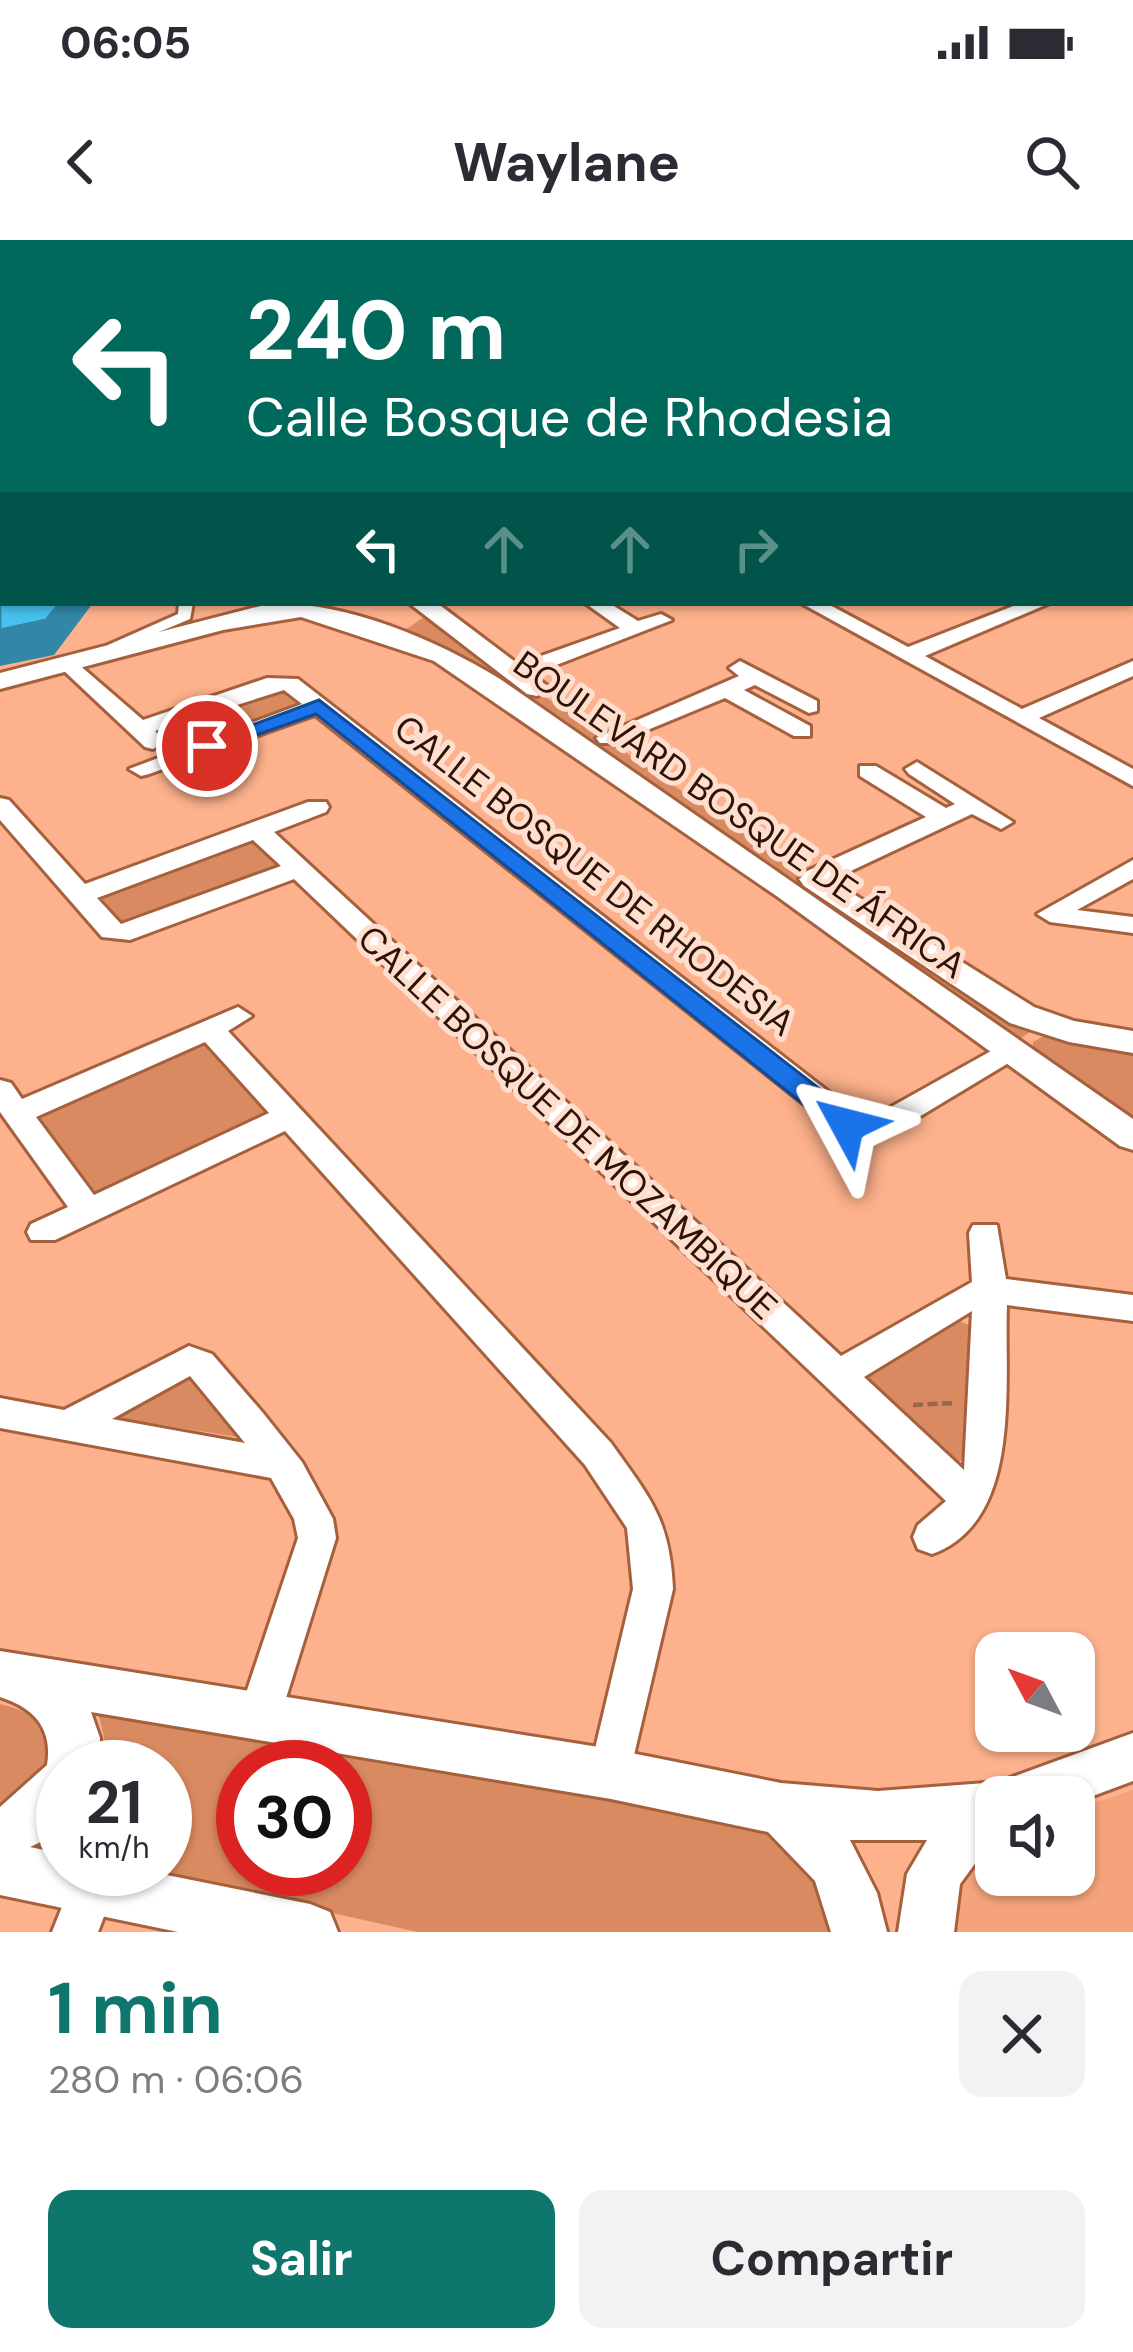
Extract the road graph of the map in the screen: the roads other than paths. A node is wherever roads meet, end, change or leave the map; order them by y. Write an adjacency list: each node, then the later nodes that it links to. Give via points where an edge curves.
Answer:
1 (186, 606): 18 (street, via 185,616 152,633)
2 (197, 606): 12 (street)
3 (420, 606): 10 (street, via 406,624)
4 (424, 606): 16 (street, BOULEVARD BOSQUE DE ÁFRICA)
5 (601, 606): 11 (street)
6 (640, 606): 11 (street, via 670,626)
7 (816, 606): 13 (street)
8 (1032, 606): 13 (street)
9 (292, 607): 10 (street, BOULEVARD BOSQUE DE ÁFRICA); 12 (street)
10 (360, 629): 43 (street, BOULEVARD BOSQUE DE ÁFRICA, via 443,655 491,686)
11 (636, 629): 16 (street)
12 (161, 635): 14 (street)
13 (907, 656): 24 (street)
14 (70, 664): 17 (street); 25 (street)
15 (1133, 668): 24 (street)
16 (515, 673): 26 (street, BOULEVARD BOSQUE DE ÁFRICA)
17 (35, 675): 18 (street); 20 (street)
18 (0, 679)
19 (726, 689): 23 (street, via 746,671); 23 (street, via 792,725); 26 (street)
20 (0, 692)
21 (832, 695): 23 (street)
22 (319, 706): 25 (street, CALLE BOSQUE DE RHODESIA, via 279,682); 27 (street); 43 (street, CALLE BOSQUE DE RHODESIA, via 847,1125 878,1128)
23 (809, 706)
24 (1020, 718): 29 (street)
25 (140, 729): 27 (street)
26 (608, 738): 38 (street, BOULEVARD BOSQUE DE ÁFRICA)
27 (170, 759): 28 (street)
28 (141, 769)
29 (1133, 779)
30 (0, 805): 39 (street)
31 (973, 805): 33 (street); 33 (street, via 928,764 877,776); 34 (street)
32 (317, 807): 35 (street)
33 (946, 818): 38 (street)
34 (1000, 822)
35 (256, 829): 36 (street, CALLE BOSQUE DE MOZAMBIQUE); 39 (street)
36 (297, 869): 39 (street, via 127,934 112,931); 52 (street, CALLE BOSQUE DE MOZAMBIQUE)
37 (1129, 875): 40 (street, via 1049,913)
38 (814, 878): 41 (street, BOULEVARD BOSQUE DE ÁFRICA, via 991,998)
39 (80, 895)
40 (1133, 926)
41 (1052, 1027): 42 (street, BOULEVARD BOSQUE DE ÁFRICA); 43 (street)
42 (1133, 1042)
43 (1010, 1053): 46 (street, BOULEVARD BOSQUE DE ÁFRICA)
44 (8, 1101): 45 (street, via 223,1022); 47 (street)
45 (292, 1115): 47 (street); 63 (street, via 598,1454 645,1523 653,1589)
46 (1133, 1137)
47 (88, 1211): 48 (street)
48 (43, 1232)
49 (985, 1233): 50 (street)
50 (990, 1290): 51 (street); 52 (street); 57 (street, via 983,1472)
51 (1133, 1308)
52 (838, 1376): 57 (street, CALLE BOSQUE DE MOZAMBIQUE)
53 (896, 1409): 53 (street, via 954,1463 967,1457 971,1326 947,1316 856,1372)
54 (0, 1412): 55 (street)
55 (68, 1424): 56 (street); 56 (street, via 189,1360)
56 (283, 1465): 60 (street, via 318,1533)
57 (970, 1499): 58 (street)
58 (932, 1537)
59 (6, 1675): 60 (street); 61 (street, via 39,1689 68,1716)
60 (260, 1714): 63 (street)
61 (77, 1740)
62 (1125, 1756): 64 (street)
63 (610, 1774): 66 (street)
64 (1074, 1776)
65 (975, 1807): 66 (street, via 878,1817)
66 (781, 1809): 73 (street, via 835,1863 853,1892)
67 (36, 1813): 69 (street)
68 (975, 1830): 74 (street, via 934,1874)
69 (0, 1834)
70 (0, 1868): 71 (street)
71 (84, 1910): 72 (street)
72 (310, 1932)
73 (859, 1932)
74 (926, 1932)

